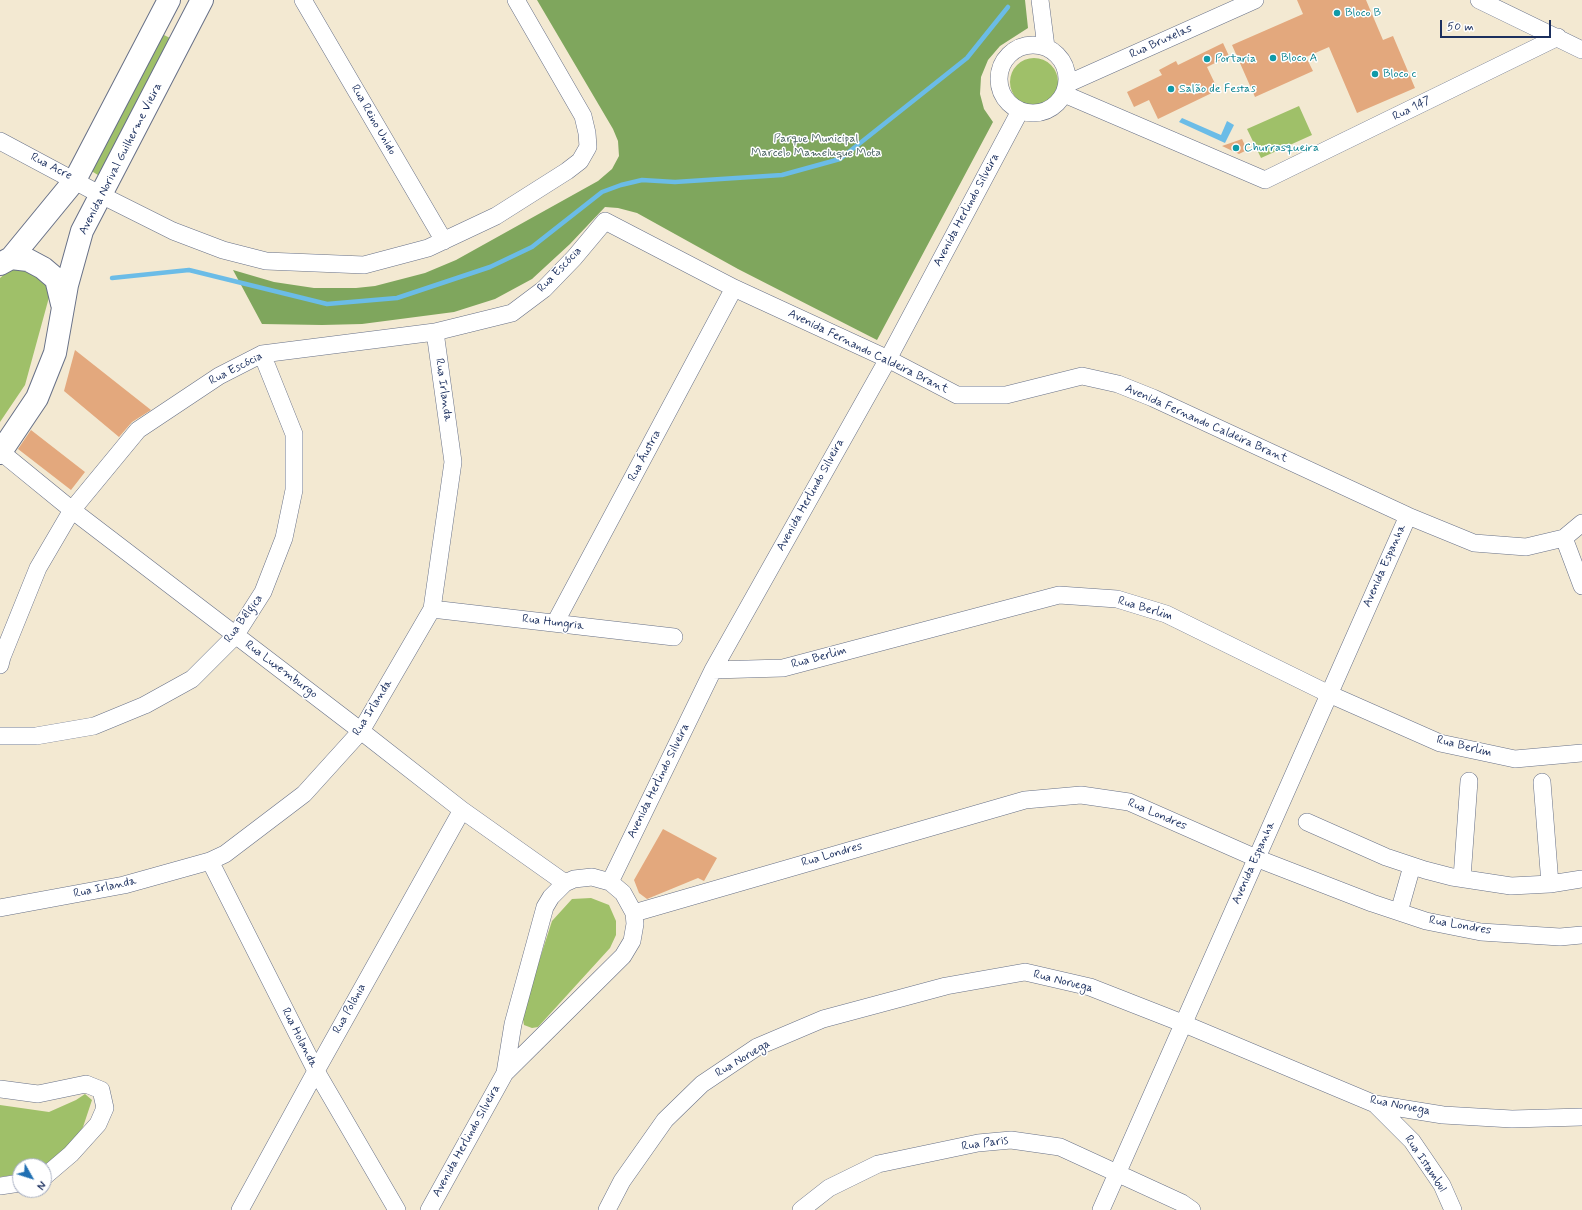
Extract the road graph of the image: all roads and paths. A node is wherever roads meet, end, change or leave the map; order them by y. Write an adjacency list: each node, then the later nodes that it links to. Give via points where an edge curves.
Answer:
1 (169, 0): 14 (street)
2 (202, 0): 15 (street, Avenida Norival Guilherme Vieira)
3 (302, 0): 17 (street, Rua Reino Unido)
4 (516, 0): 17 (street, Rua Acre, via 583,116 588,147 580,161 567,171 496,216)
5 (1040, 0): 9 (street)
6 (1255, 0): 11 (street, Rua Bruxelas)
7 (1479, 0): 8 (street)
8 (1558, 37): 10 (street); 11 (street, Rua 147, via 1265,180)
9 (1046, 47): 11 (street, via 1062,62 1066,72); 12 (street, via 1035,45 1015,50 1001,66 999,77 1002,92 1011,105)
10 (1582, 50)
11 (1065, 89): 12 (street, via 1058,102 1050,109 1030,113)
12 (1020, 111): 23 (street, Avenida Herlindo Silveira)
13 (0, 141): 14 (street, Rua Acre)
14 (75, 180): 15 (street, Rua Acre); 18 (street)
15 (101, 195): 17 (street, Rua Acre, via 173,231 223,250 266,261 364,265 428,248); 20 (street, Avenida Norival Guilherme Vieira, via 82,231)
16 (605, 221): 19 (street, Avenida Fernando Caldeira Brant); 21 (street, Rua Escócia, via 544,289 512,313)
17 (444, 241)
18 (5, 261): 20 (street, via 28,260 44,268 56,279)
19 (734, 288): 23 (street, Avenida Fernando Caldeira Brant); 31 (street, Rua Áustria)
20 (63, 309): 24 (street, Avenida Norival Guilherme Vieira, via 55,353 37,398)
21 (435, 332): 22 (street, Rua Escócia); 30 (street, Rua Irlanda, via 453,462)
22 (262, 354): 25 (street, Rua Escócia, via 219,376 138,430); 32 (street, Rua Bélgica, via 294,434 294,490 284,538 263,592)
23 (888, 359): 26 (street, Avenida Fernando Caldeira Brant, via 957,395 1006,395 1082,376 1118,384); 35 (street, Avenida Herlindo Silveira)
24 (1, 452): 25 (street, Rua Luxemburgo)
25 (72, 510): 32 (street, Rua Luxemburgo); 34 (street, Rua Escócia, via 38,568)
26 (1408, 516): 28 (street, Avenida Fernando Caldeira Brant, via 1474,543 1526,547); 36 (street, Avenida Espanha)
27 (1582, 523): 28 (street)
28 (1564, 538): 29 (street)
29 (1582, 586)
30 (432, 609): 31 (street, Rua Hungria); 37 (street, Rua Irlanda)
31 (555, 623): 33 (street, Rua Hungria)
32 (235, 636): 37 (street, Rua Luxemburgo); 38 (street, Rua Bélgica, via 192,679 144,706 94,726 36,736)
33 (674, 637)
34 (0, 665)
35 (712, 670): 36 (street, Rua Berlim, via 783,668 1059,595 1117,599 1166,614); 49 (street, Avenida Herlindo Silveira)
36 (1329, 694): 39 (street, Rua Berlim, via 1440,743 1515,759); 44 (street, Avenida Espanha)
37 (361, 730): 42 (street, Rua Luxemburgo); 45 (street, Rua Irlanda, via 304,794 225,854)
38 (0, 736)
39 (1582, 753)
40 (1469, 781): 47 (street)
41 (1542, 782): 51 (street)
42 (462, 810): 50 (street, Rua Luxemburgo); 59 (street, Rua Polônia)
43 (1307, 822): 46 (street)
44 (1256, 858): 53 (street, Rua Londres); 54 (street, Rua Londres, via 1129,802 1081,795 1024,800); 56 (street, Avenida Espanha)
45 (210, 861): 52 (street, Rua Irlanda, via 124,885); 59 (street, Rua Holanda)
46 (1412, 866): 47 (street); 53 (street)
47 (1462, 878): 51 (street, via 1511,886)
48 (1582, 879): 51 (street)
49 (610, 882): 50 (street, via 592,877); 54 (street, via 623,893)
50 (565, 883): 57 (street, Avenida Herlindo Silveira, via 545,907)
51 (1550, 884)
52 (0, 908)
53 (1398, 912): 55 (street, Rua Londres, via 1426,921 1481,932 1560,937)
54 (634, 913): 58 (street, Avenida Herlindo Silveira, via 632,941 623,956)
55 (1582, 934)
56 (1182, 1023): 62 (street, Rua Noruega); 65 (street, Avenida Espanha); 71 (street, Rua Noruega, via 1090,987 1025,972 946,986 823,1020 758,1047 702,1084 665,1120 622,1181)
57 (513, 1024): 58 (street, via 523,1035); 60 (street, Avenida Herlindo Silveira)
58 (538, 1040): 60 (street, Avenida Herlindo Silveira)
59 (316, 1071): 68 (street, Rua Polônia); 69 (street, Rua Holanda)
60 (505, 1073): 70 (street, Avenida Herlindo Silveira)
61 (0, 1088): 64 (street, via 38,1094 86,1084 101,1090 105,1108 98,1124 71,1154)
62 (1375, 1104): 63 (street, Rua Noruega, via 1443,1115 1512,1119); 75 (street, Rua Istambul, via 1412,1141 1442,1185)
63 (1582, 1118)
64 (52, 1170)
65 (1118, 1173): 72 (street, Rua Paris, via 1060,1147 1011,1140 878,1164 829,1188); 73 (street, Avenida Espanha); 74 (street, Rua Paris)
66 (12, 1184): 67 (street)
67 (0, 1186)
68 (240, 1210)
69 (397, 1210)
70 (430, 1210)
71 (607, 1210)
72 (801, 1210)
73 (1100, 1210)
74 (1192, 1210)
75 (1453, 1210)

